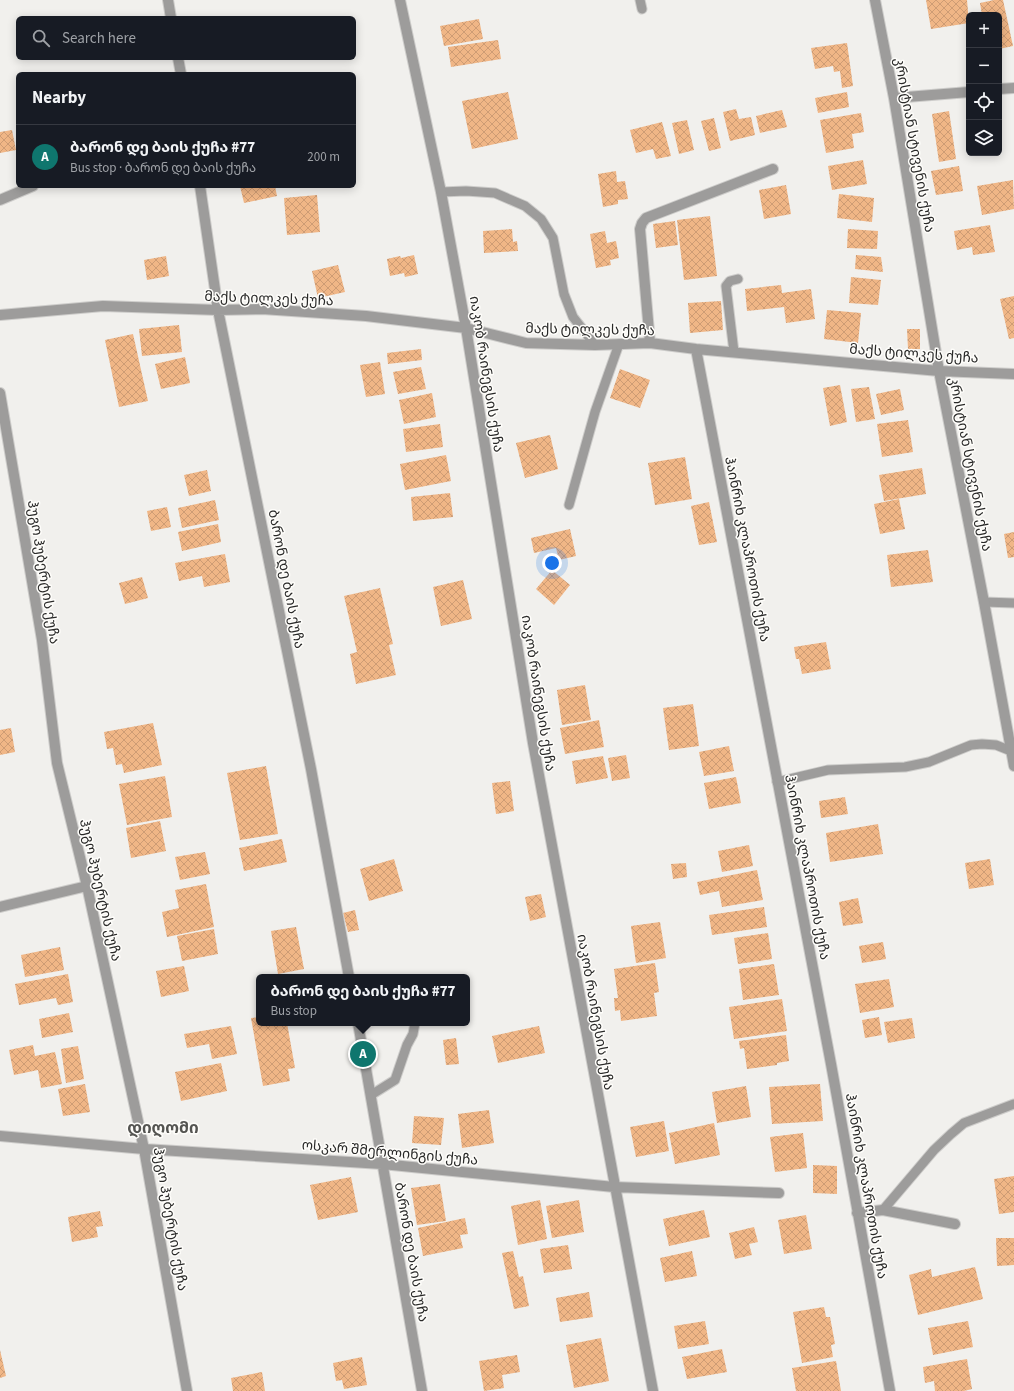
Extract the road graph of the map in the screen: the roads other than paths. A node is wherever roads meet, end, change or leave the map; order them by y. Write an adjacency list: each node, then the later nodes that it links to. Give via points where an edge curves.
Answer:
1 (168, 0): 4 (street)
2 (400, 0): 14 (street, იაკობ რაინეგსის ქუჩა)
3 (875, 0): 10 (street, კრისტიან სტივენის ქუჩა)
4 (171, 16)
5 (178, 60): 6 (street)
6 (181, 72)
7 (1014, 88): 8 (street)
8 (1002, 89)
9 (966, 92): 10 (street)
10 (894, 98): 25 (street, კრისტიან სტივენის ქუჩა)
11 (773, 169): 20 (street, via 646,218 642,223 640,229)
12 (28, 188): 15 (street)
13 (200, 188): 17 (street, ბარონ დე ბაის ქუჩა)
14 (441, 192): 19 (street, იაკობ რაინეგსის ქუჩა); 22 (lane, via 495,193 525,206 541,219 553,238 564,294 573,318)
15 (0, 200)
16 (738, 279): 24 (lane, via 730,281 726,286)
17 (218, 310): 18 (street, მაქს ტილკეს ქუჩა, via 103,306); 19 (street, მაქს ტილკეს ქუჩა, via 262,309 366,316); 37 (street, ბარონ დე ბაის ქუჩა, via 311,769)
18 (0, 315)
19 (466, 328): 22 (street, მაქს ტილკეს ქუჩა, via 526,344); 45 (street, იაკობ რაინეგსის ქუჩა, via 533,743)
20 (650, 343): 21 (street, მაქს ტილკეს ქუჩა); 23 (street, მაქს ტილკეს ქუჩა)
21 (619, 344): 22 (street, მაქს ტილკეს ქუჩა); 29 (lane, via 595,412)
22 (595, 345)
23 (696, 349): 24 (street, მაქს ტილკეს ქუჩა); 34 (street, ჰაინრიხ კლაპროთის ქუჩა)
24 (734, 352): 25 (street, მაქს ტილკეს ქუჩა)
25 (939, 371): 26 (street, მაქს ტილკეს ქუჩა); 30 (street, კრისტიან სტივენის ქუჩა)
26 (1014, 374)
27 (0, 393): 28 (street, ჰუგო ჰუბერტის ქუჩა)
28 (2, 412): 35 (street, ჰუგო ჰუბერტის ქუჩა, via 42,640 57,763)
29 (569, 505)
30 (984, 602): 31 (lane); 32 (street, კრისტიან სტივენის ქუჩა)
31 (1014, 603)
32 (1011, 751): 33 (street, კრისტიან სტივენის ქუჩა); 34 (lane, via 996,745 982,744 929,762 905,767 828,770)
33 (1014, 766)
34 (778, 782): 48 (street, ჰაინრიხ კლაპროთის ქუჩა)
35 (87, 886): 36 (street); 43 (street, ჰუგო ჰუბერტის ქუჩა)
36 (0, 907)
37 (348, 974)
38 (359, 1026): 40 (street, ბარონ დე ბაის ქუჩა)
39 (415, 1026): 40 (lane, via 414,1034 407,1045 395,1080)
40 (371, 1095): 44 (street, ბარონ დე ბაის ქუჩა)
41 (1014, 1104): 47 (lane, via 964,1124 951,1134 934,1150)
42 (0, 1136): 43 (street, ოსკარ შმერლინგის ქუჩა)
43 (144, 1149): 44 (street, ოსკარ შმერლინგის ქუჩა); 50 (street, ჰუგო ჰუბერტის ქუჩა)
44 (382, 1164): 45 (street, ოსკარ შმერლინგის ქუჩა); 51 (street, ბარონ დე ბაის ქუჩა)
45 (614, 1187): 46 (street, ოსკარ შმერლინგის ქუჩა); 52 (street, იაკობ რაინეგსის ქუჩა)
46 (779, 1193)
47 (883, 1210): 48 (street); 49 (street)
48 (857, 1213): 53 (street, ჰაინრიხ კლაპროთის ქუჩა)
49 (955, 1224)
50 (187, 1391)
51 (422, 1391)
52 (653, 1391)
53 (890, 1391)

